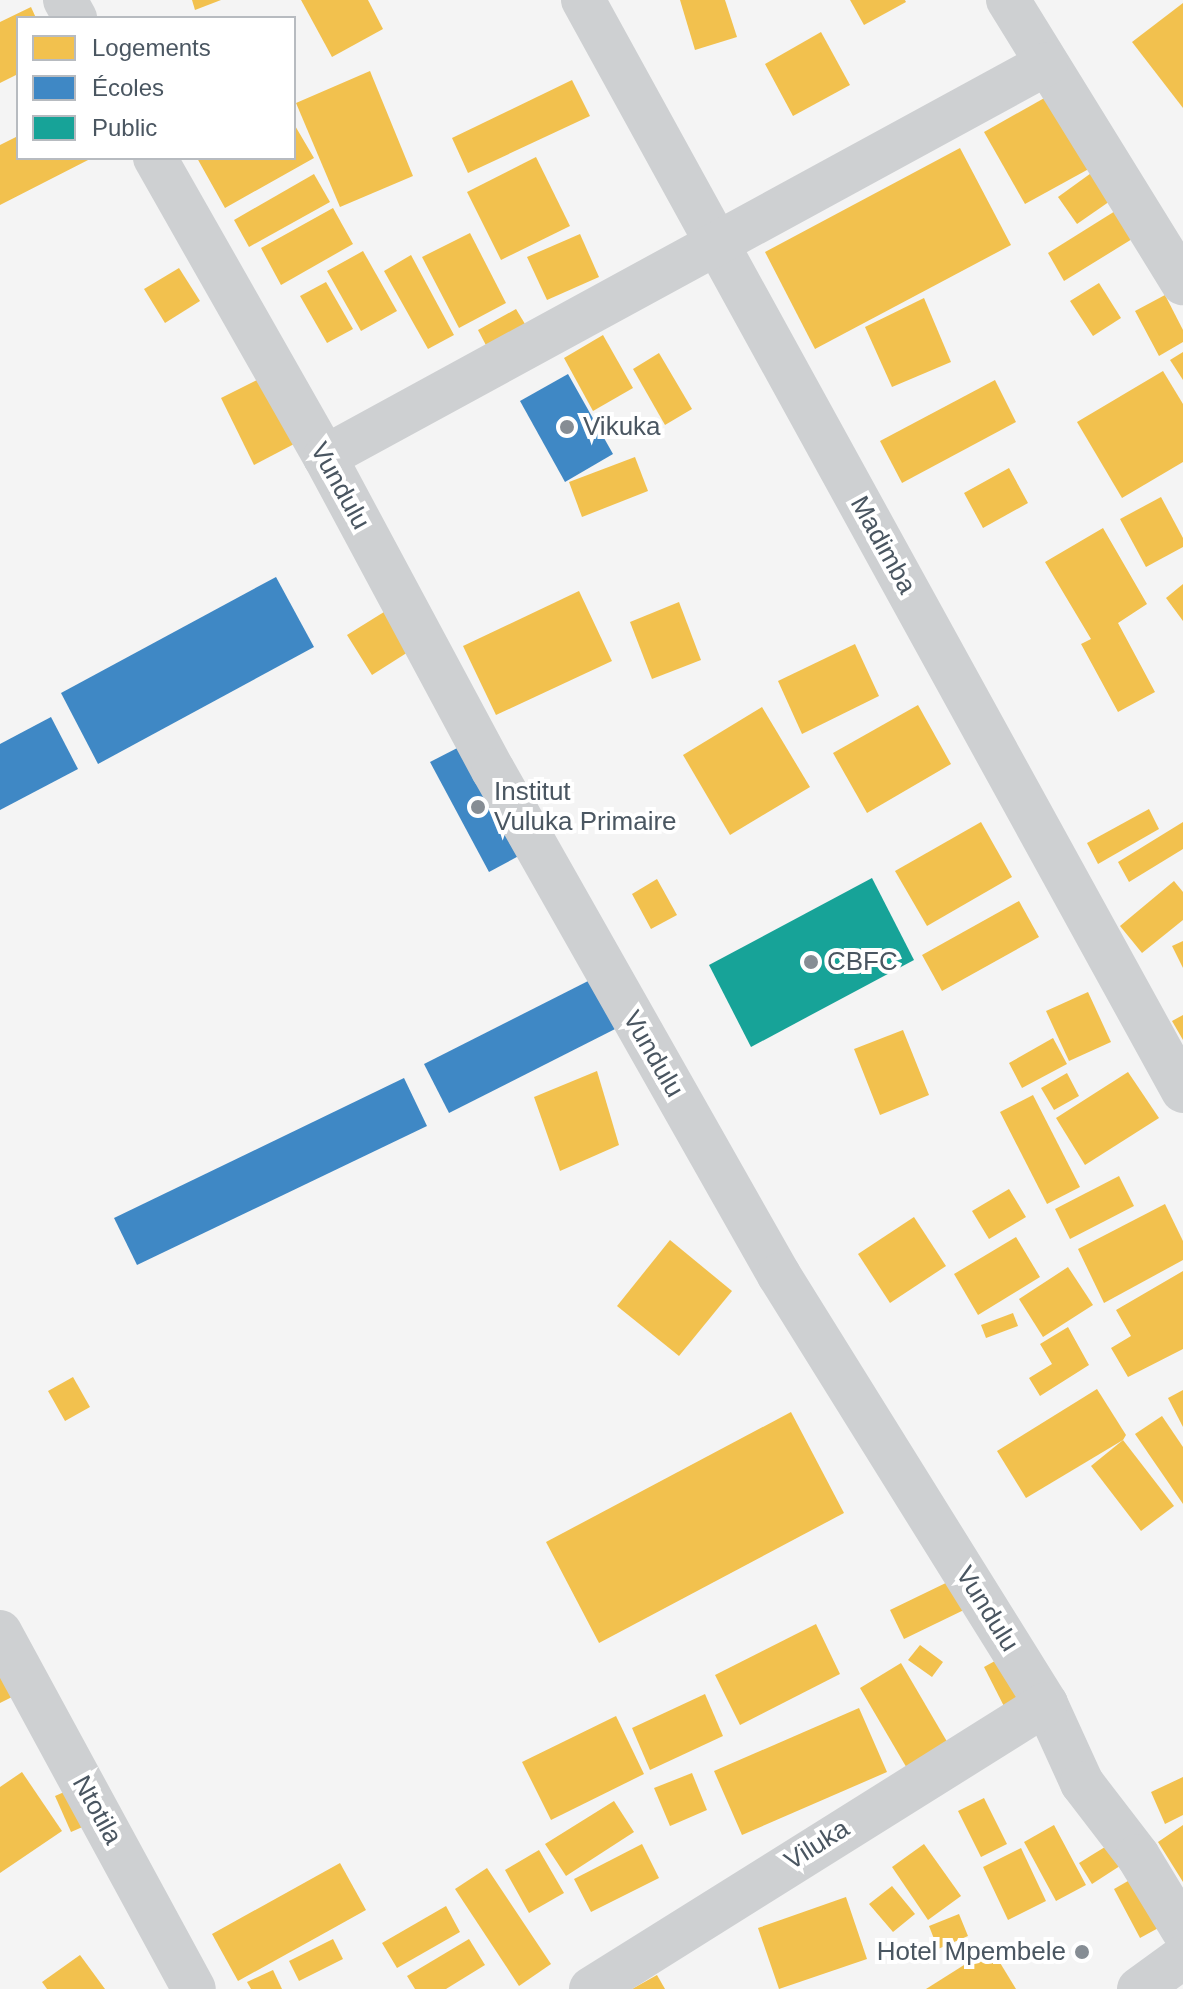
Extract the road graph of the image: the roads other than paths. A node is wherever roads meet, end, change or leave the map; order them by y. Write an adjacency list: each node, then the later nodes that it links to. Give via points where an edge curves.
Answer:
1 (583, 0): 5 (street, Madimba)
2 (1008, 0): 3 (street)
3 (1046, 64): 5 (street); 6 (street)
4 (156, 160): 7 (street, Vundulu)
5 (716, 245): 7 (street); 8 (street, Madimba)
6 (1183, 283)
7 (325, 457): 10 (street, Vundulu, via 493,770 779,1275)
8 (1183, 1091)
9 (0, 1632): 13 (street, Ntotila)
10 (1046, 1704): 11 (street, Vundulu, via 1082,1783 1138,1856); 14 (street, Viluka)
11 (1183, 1930)
12 (1183, 1957): 15 (street)
13 (194, 1989)
14 (591, 1989)
15 (1139, 1989)

